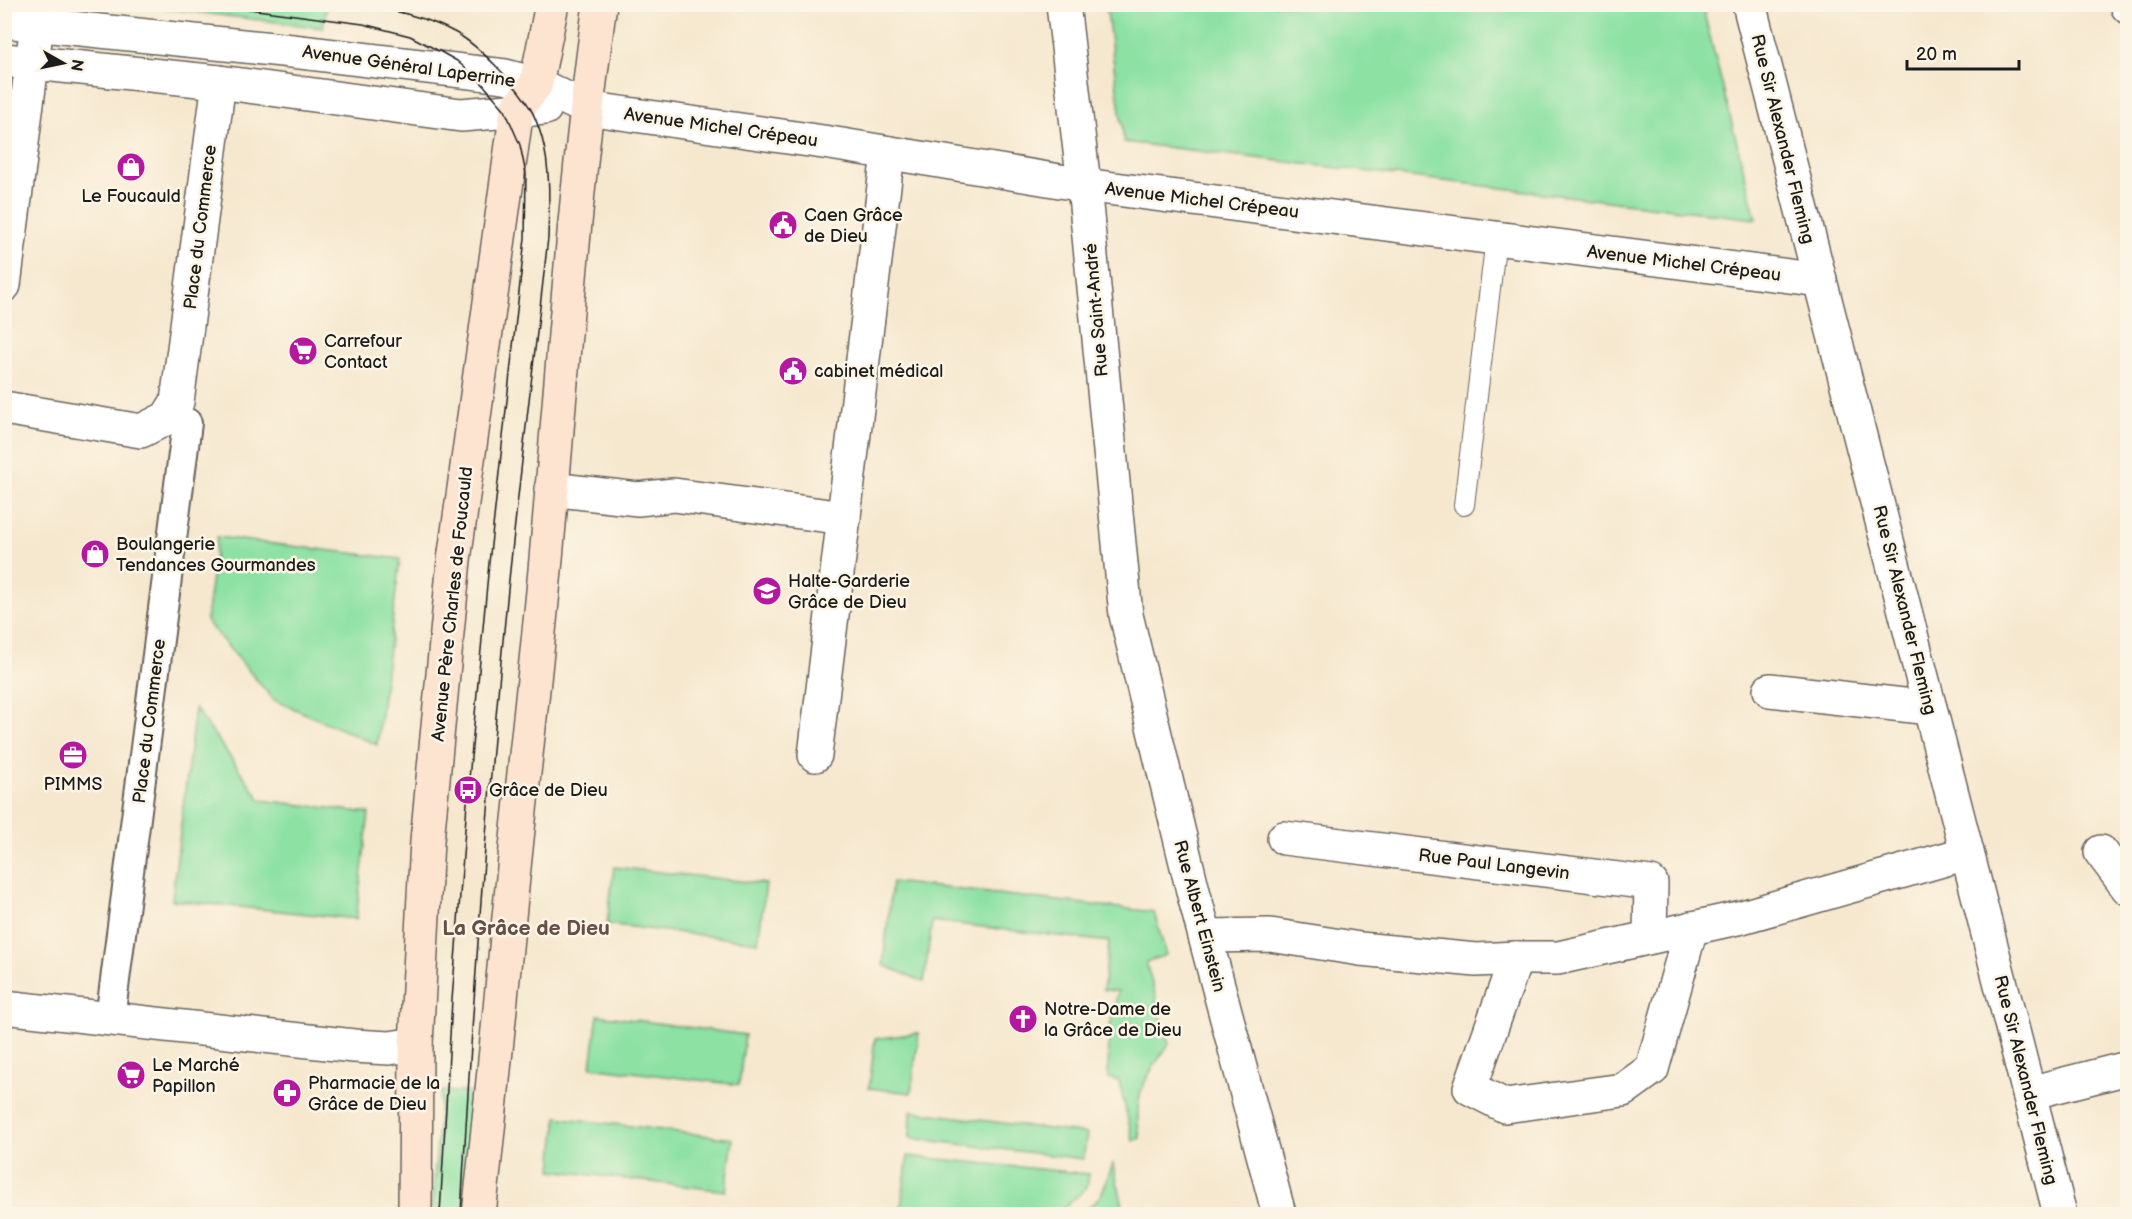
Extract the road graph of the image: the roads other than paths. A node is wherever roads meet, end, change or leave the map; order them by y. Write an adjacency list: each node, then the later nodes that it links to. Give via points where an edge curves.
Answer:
1 (552, 4): 9 (main road, Avenue Père Charles de Foucauld)
2 (600, 4): 10 (main road)
3 (1063, 4): 12 (street, Rue Saint-André)
4 (1749, 4): 14 (street, Rue Sir Alexander Fleming)
5 (4, 21): 6 (street, Avenue Général Laperrine)
6 (37, 24): 7 (street); 9 (street, Avenue Général Laperrine, via 505,76)
7 (18, 62): 8 (street, Avenue Général Laperrine); 15 (street)
8 (219, 82): 9 (street, Avenue Général Laperrine, via 461,115); 16 (street, Place du Commerce, via 177,402 167,418 141,431)
9 (527, 97): 10 (street, Avenue Général Laperrine); 35 (main road, Avenue Père Charles de Foucauld, via 454,560 427,842)
10 (585, 108): 11 (street, Avenue Michel Crépeau); 18 (main road)
11 (888, 153): 12 (street, Avenue Michel Crépeau); 20 (street)
12 (1084, 185): 13 (street, Avenue Michel Crépeau); 21 (street, Rue Saint-André)
13 (1496, 238): 14 (street, Avenue Michel Crépeau); 19 (lane)
14 (1820, 280): 23 (street, Rue Sir Alexander Fleming)
15 (4, 285)
16 (4, 408)
17 (188, 423): 34 (street, Place du Commerce)
18 (551, 489): 20 (street, via 638,498 674,495); 39 (main road)
19 (1464, 505)
20 (844, 518): 24 (street)
21 (1126, 615): 30 (street, Rue Albert Einstein)
22 (1770, 690): 23 (street)
23 (1930, 708): 27 (street, Rue Sir Alexander Fleming)
24 (815, 755)
25 (1284, 838): 31 (street, Rue Paul Langevin, via 1651,883)
26 (2101, 852): 28 (street)
27 (1967, 853): 29 (street); 37 (street, Rue Sir Alexander Fleming)
28 (2127, 888)
29 (1691, 928): 31 (street); 32 (street, via 1652,1069 1623,1090 1505,1106 1470,1088)
30 (1205, 936): 32 (street, via 1270,935 1360,949 1476,960); 40 (street, Rue Albert Einstein)
31 (1650, 937): 32 (street, via 1558,958)
32 (1515, 958)
33 (4, 1007): 34 (street)
34 (110, 1019): 35 (street, via 354,1046 389,1048)
35 (416, 1044): 38 (main road, Avenue Père Charles de Foucauld)
36 (2127, 1068): 37 (street)
37 (2029, 1093): 41 (street, Rue Sir Alexander Fleming)
38 (415, 1215)
39 (479, 1215)
40 (1279, 1215)
41 (2061, 1215)

